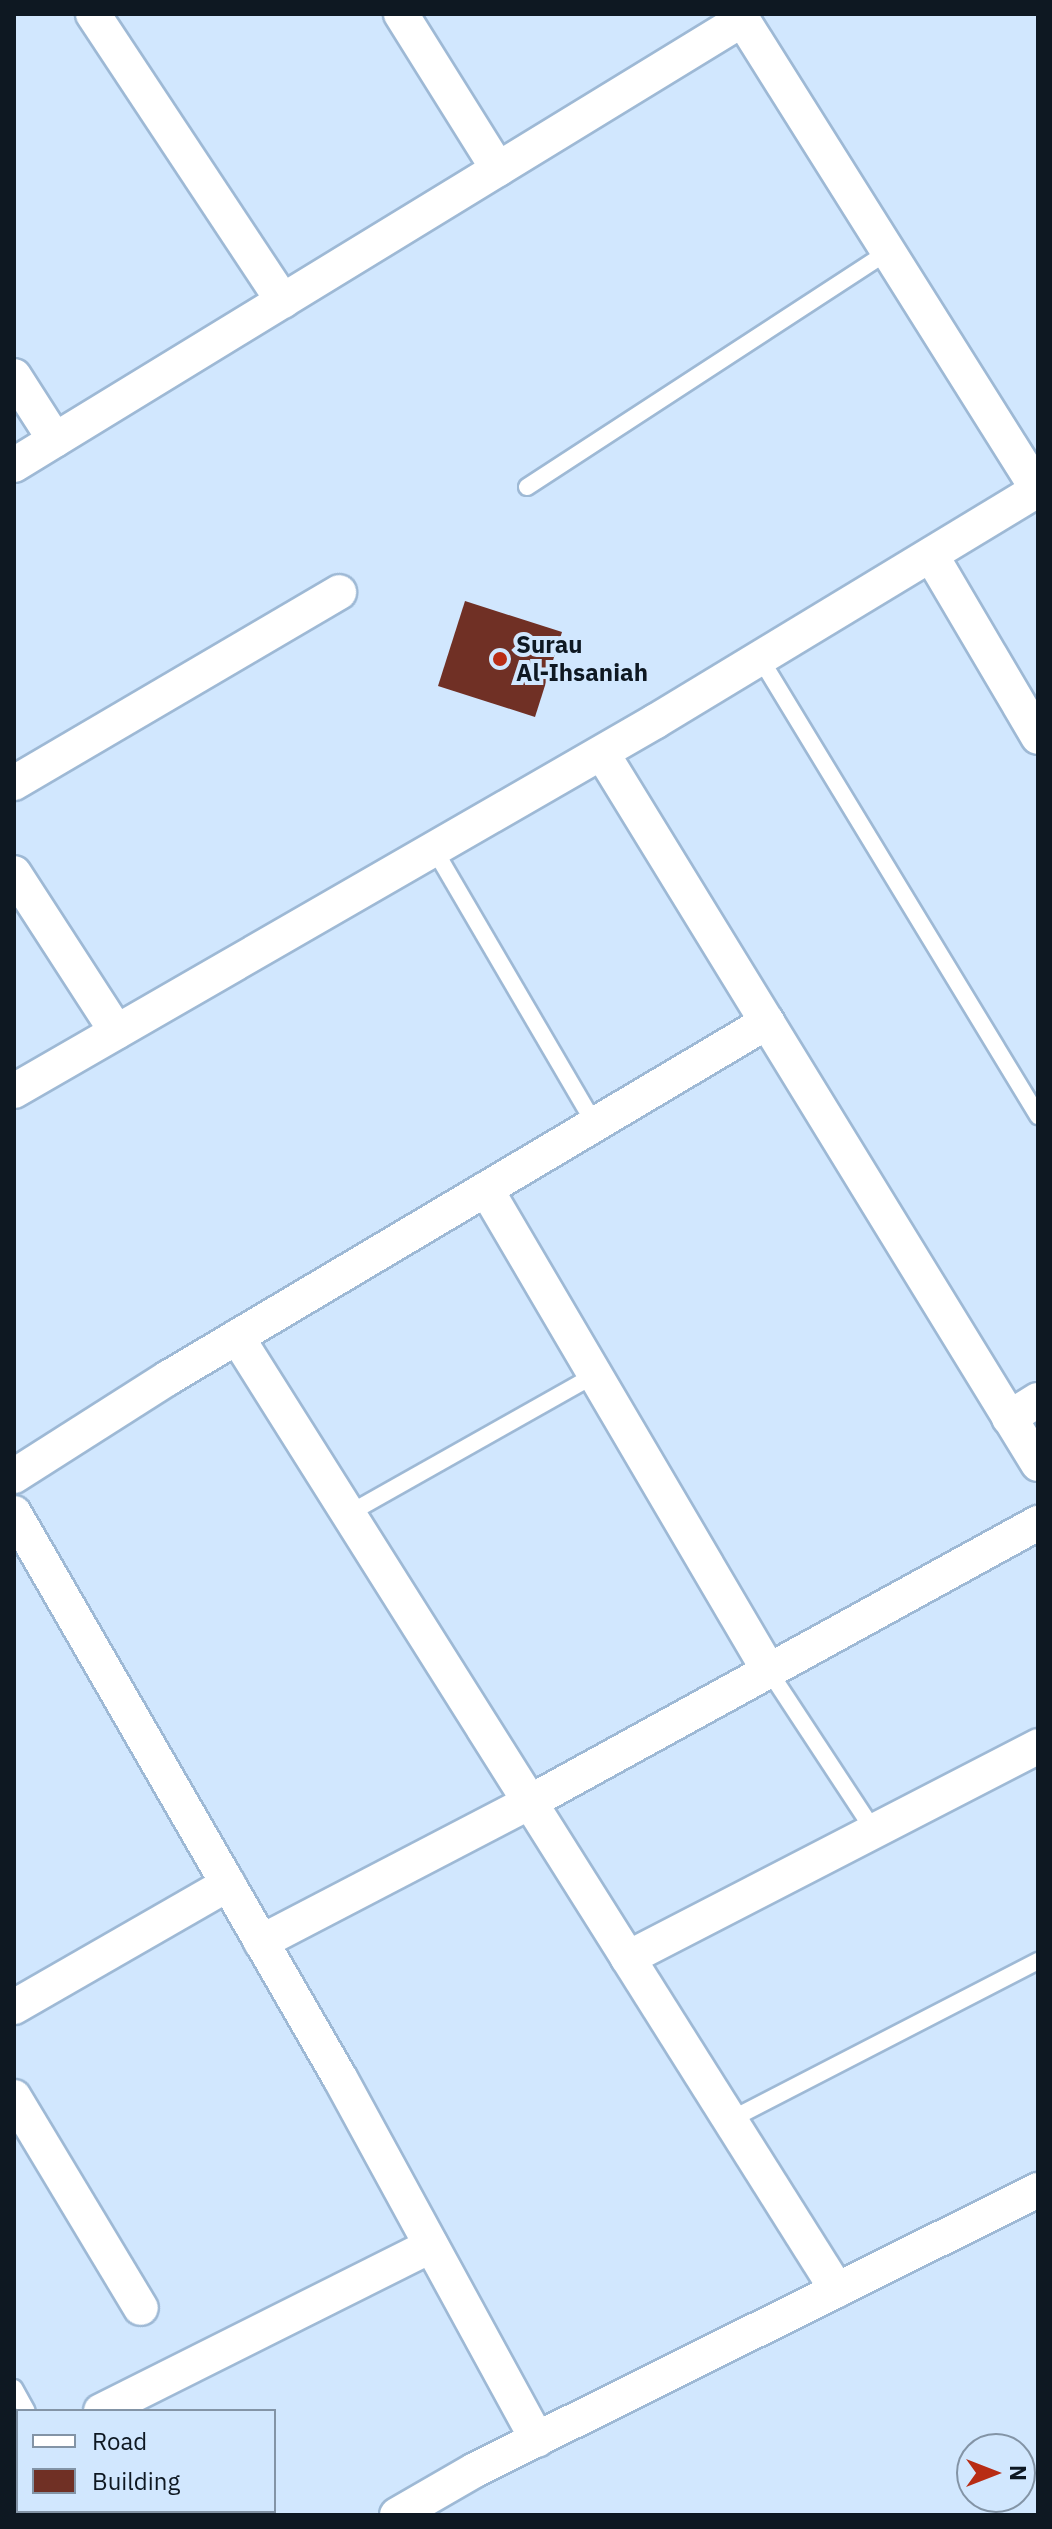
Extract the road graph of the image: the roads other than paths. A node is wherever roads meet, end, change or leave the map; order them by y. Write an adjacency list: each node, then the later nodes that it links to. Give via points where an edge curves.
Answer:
1 (93, 14): 6 (street)
2 (401, 14): 4 (street)
3 (741, 17): 4 (street); 5 (street)
4 (498, 169): 6 (street)
5 (888, 252): 10 (lane); 11 (street)
6 (283, 301): 8 (street)
7 (14, 376): 8 (street)
8 (55, 440): 9 (street)
9 (14, 465)
10 (527, 487)
11 (1038, 490): 12 (street)
12 (931, 555): 14 (street); 15 (street)
13 (339, 592): 17 (street)
14 (760, 658): 16 (street); 23 (lane)
15 (1038, 737)
16 (602, 753): 18 (street); 20 (street)
17 (14, 783)
18 (434, 849): 21 (street); 24 (lane)
19 (14, 873): 21 (street)
20 (767, 1022): 24 (street); 29 (street)
21 (117, 1032): 22 (street)
22 (14, 1091)
23 (1038, 1116)
24 (595, 1124): 25 (street)
25 (486, 1189): 26 (street); 27 (street)
26 (237, 1337): 31 (street); 33 (street)
27 (595, 1375): 33 (lane); 35 (street)
28 (1038, 1400): 29 (street)
29 (1009, 1418): 30 (street)
30 (1038, 1464)
31 (14, 1476)
32 (14, 1513): 39 (street)
33 (348, 1514): 37 (street)
34 (1038, 1523): 35 (street)
35 (769, 1671): 37 (street); 38 (lane)
36 (1038, 1746): 38 (street)
37 (530, 1802): 40 (street); 41 (street)
38 (874, 1831): 41 (street)
39 (228, 1884): 40 (street); 43 (street)
40 (261, 1942): 47 (street)
41 (628, 1958): 45 (street)
42 (1038, 1961): 45 (lane)
43 (14, 2007)
44 (14, 2097): 49 (street)
45 (730, 2120): 48 (street)
46 (1038, 2190): 48 (street)
47 (431, 2246): 52 (street); 53 (street)
48 (837, 2290): 53 (street)
49 (141, 2308)
50 (14, 2388): 51 (lane)
51 (26, 2409)
52 (105, 2409)
53 (537, 2440): 54 (street)
54 (397, 2515)

